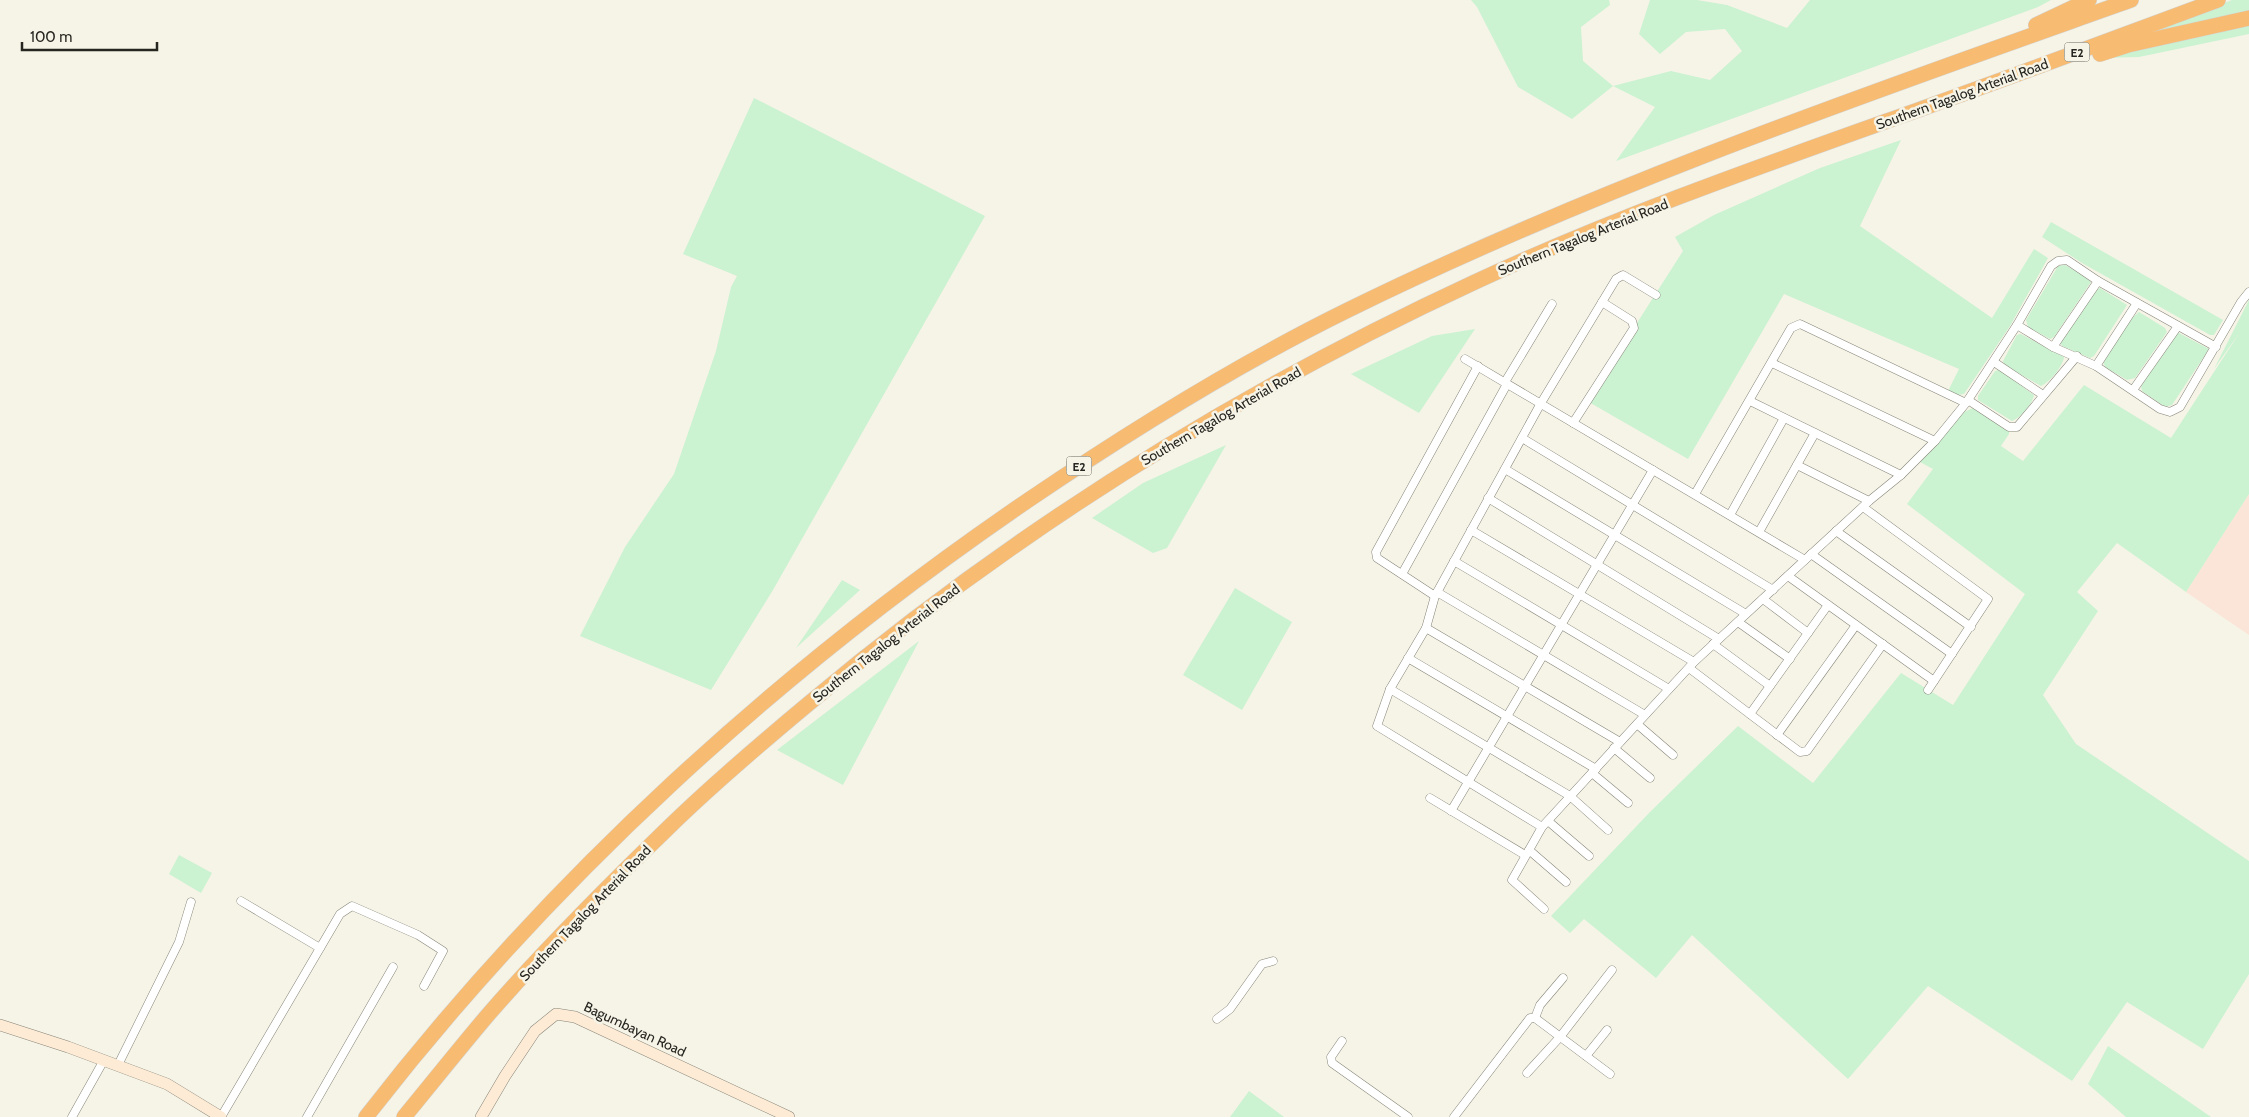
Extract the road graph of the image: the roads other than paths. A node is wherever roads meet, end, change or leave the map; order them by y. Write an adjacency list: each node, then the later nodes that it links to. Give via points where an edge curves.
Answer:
1 (2089, 0): 5 (highway)
2 (2131, 0): 5 (highway, Southern Tagalog Arterial Road / E2)
3 (2218, 0): 6 (highway, Southern Tagalog Arterial Road / E2)
4 (2249, 18): 6 (highway, via 2128,45)
5 (1958, 62): 121 (highway, Southern Tagalog Arterial Road / E2, via 1752,136 1461,258 1347,311 1242,366 1092,457 952,552 846,633 730,730 553,900 471,990)
6 (1936, 104): 122 (highway, Southern Tagalog Arterial Road / E2, via 1761,165 1478,280 1254,395 1109,482 965,580 860,660 670,825 491,1012)
7 (2098, 281): 11 (street); 13 (street, via 2067,260 2054,263); 15 (street)
8 (2249, 292): 16 (street)
9 (1656, 295): 10 (street, via 1622,276 1616,279)
10 (1602, 302): 28 (street); 30 (street, via 1632,322 1634,328)
11 (2137, 303): 14 (street); 22 (street)
12 (1552, 304): 23 (street)
13 (2017, 325): 15 (street); 19 (street)
14 (2178, 326): 16 (street); 24 (street)
15 (2053, 346): 17 (street)
16 (2216, 347): 24 (street, via 2176,410 2160,409)
17 (2077, 356): 22 (street); 25 (street)
18 (1465, 359): 21 (street)
19 (1994, 362): 25 (street); 27 (street)
20 (1772, 363): 26 (street); 27 (street, via 1791,328 1800,324); 33 (street)
21 (1478, 366): 23 (street); 50 (street, via 1376,552 1377,558)
22 (2096, 366): 24 (street)
23 (1506, 383): 28 (street); 50 (street)
24 (2133, 390)
25 (2043, 395): 27 (street, via 2019,426 2014,427)
26 (1750, 401): 29 (street); 38 (street)
27 (1967, 401): 33 (street)
28 (1541, 403): 30 (street); 32 (street)
29 (1784, 418): 31 (street); 42 (street)
30 (1573, 423): 36 (street)
31 (1815, 433): 34 (street); 37 (street)
32 (1522, 438): 35 (street); 41 (street)
33 (1934, 441): 37 (street)
34 (1797, 466): 40 (street); 45 (street)
35 (1505, 469): 39 (street); 46 (street)
36 (1653, 470): 38 (street); 41 (street)
37 (1901, 475): 40 (street)
38 (1695, 494): 42 (street)
39 (1488, 498): 43 (street); 49 (street)
40 (1866, 504): 44 (street); 61 (street, via 1987,596 1988,602)
41 (1633, 505): 46 (street); 52 (street)
42 (1730, 515): 45 (street)
43 (1471, 530): 48 (street); 54 (street)
44 (1836, 531): 47 (street); 61 (street)
45 (1759, 532): 47 (street)
46 (1615, 535): 49 (street); 57 (street)
47 (1808, 557): 51 (street); 66 (street)
48 (1454, 561): 53 (street); 59 (street)
49 (1597, 565): 54 (street); 64 (street)
50 (1402, 574): 53 (street)
51 (1788, 576): 52 (street); 56 (street)
52 (1773, 590): 55 (street)
53 (1436, 594): 62 (street); 67 (street)
54 (1580, 594): 59 (street); 70 (street)
55 (1763, 599): 57 (street); 63 (street)
56 (1828, 605): 60 (street); 63 (street)
57 (1746, 614): 58 (street)
58 (1738, 622): 64 (street); 69 (street)
59 (1561, 625): 67 (street); 75 (street)
60 (1856, 625): 65 (street); 81 (street)
61 (1971, 626): 66 (street)
62 (1426, 628): 68 (street); 72 (street)
63 (1808, 633): 69 (street)
64 (1716, 642): 70 (street); 73 (street)
65 (1883, 644): 71 (street); 81 (street, via 1807,751 1800,752)
66 (1952, 654): 71 (street)
67 (1543, 655): 72 (street); 78 (street)
68 (1408, 658): 74 (street); 79 (street)
69 (1790, 659): 73 (street)
70 (1691, 665): 75 (street); 77 (street)
71 (1934, 681): 76 (street)
72 (1525, 686): 79 (street); 82 (street)
73 (1770, 686): 77 (street)
74 (1390, 689): 83 (street); 87 (street, via 1377,726)
75 (1669, 689): 78 (street)
76 (1928, 690)
77 (1750, 714): 81 (street)
78 (1645, 715): 80 (street)
79 (1507, 716): 83 (street); 85 (street)
80 (1637, 724): 82 (street); 84 (street)
81 (1777, 735)
82 (1617, 745): 85 (street); 86 (street)
83 (1489, 748): 87 (street); 88 (street)
84 (1673, 754)
85 (1594, 771): 88 (street); 90 (street)
86 (1650, 778)
87 (1468, 782): 91 (street); 92 (street)
88 (1570, 796): 92 (street); 93 (street)
89 (1430, 798): 91 (street)
90 (1628, 803)
91 (1451, 811): 94 (street)
92 (1545, 824): 94 (street); 95 (street)
93 (1608, 830)
94 (1527, 853): 96 (street); 99 (street, via 1512,880)
95 (1589, 856)
96 (1566, 882)
97 (241, 901): 100 (street)
98 (191, 902): 114 (street, via 179,942)
99 (1544, 910)
100 (320, 948): 105 (street, via 340,914 352,906 418,935 443,951); 119 (street)
101 (1273, 961): 107 (street, via 1262,964 1230,1009)
102 (393, 968): 120 (street)
103 (1612, 970): 110 (street)
104 (1563, 978): 106 (street, via 1540,1005)
105 (424, 986)
106 (1535, 1018): 110 (street); 117 (street, via 1530,1018)
107 (1217, 1020)
108 (0, 1025): 113 (street)
109 (1607, 1030): 112 (street)
110 (1560, 1037): 112 (street); 115 (street)
111 (1342, 1041): 125 (street, via 1332,1063)
112 (1586, 1056): 116 (street)
113 (104, 1060): 114 (street); 118 (street)
114 (118, 1065): 119 (street, via 167,1084)
115 (1527, 1073)
116 (1610, 1074)
117 (1458, 1116)
118 (72, 1117)
119 (221, 1117)
120 (307, 1117)
121 (366, 1117)
122 (404, 1117)
123 (481, 1117): 124 (street, Bagumbayan Road, via 535,1031 556,1014 575,1017)
124 (789, 1117)
125 (1408, 1117)

